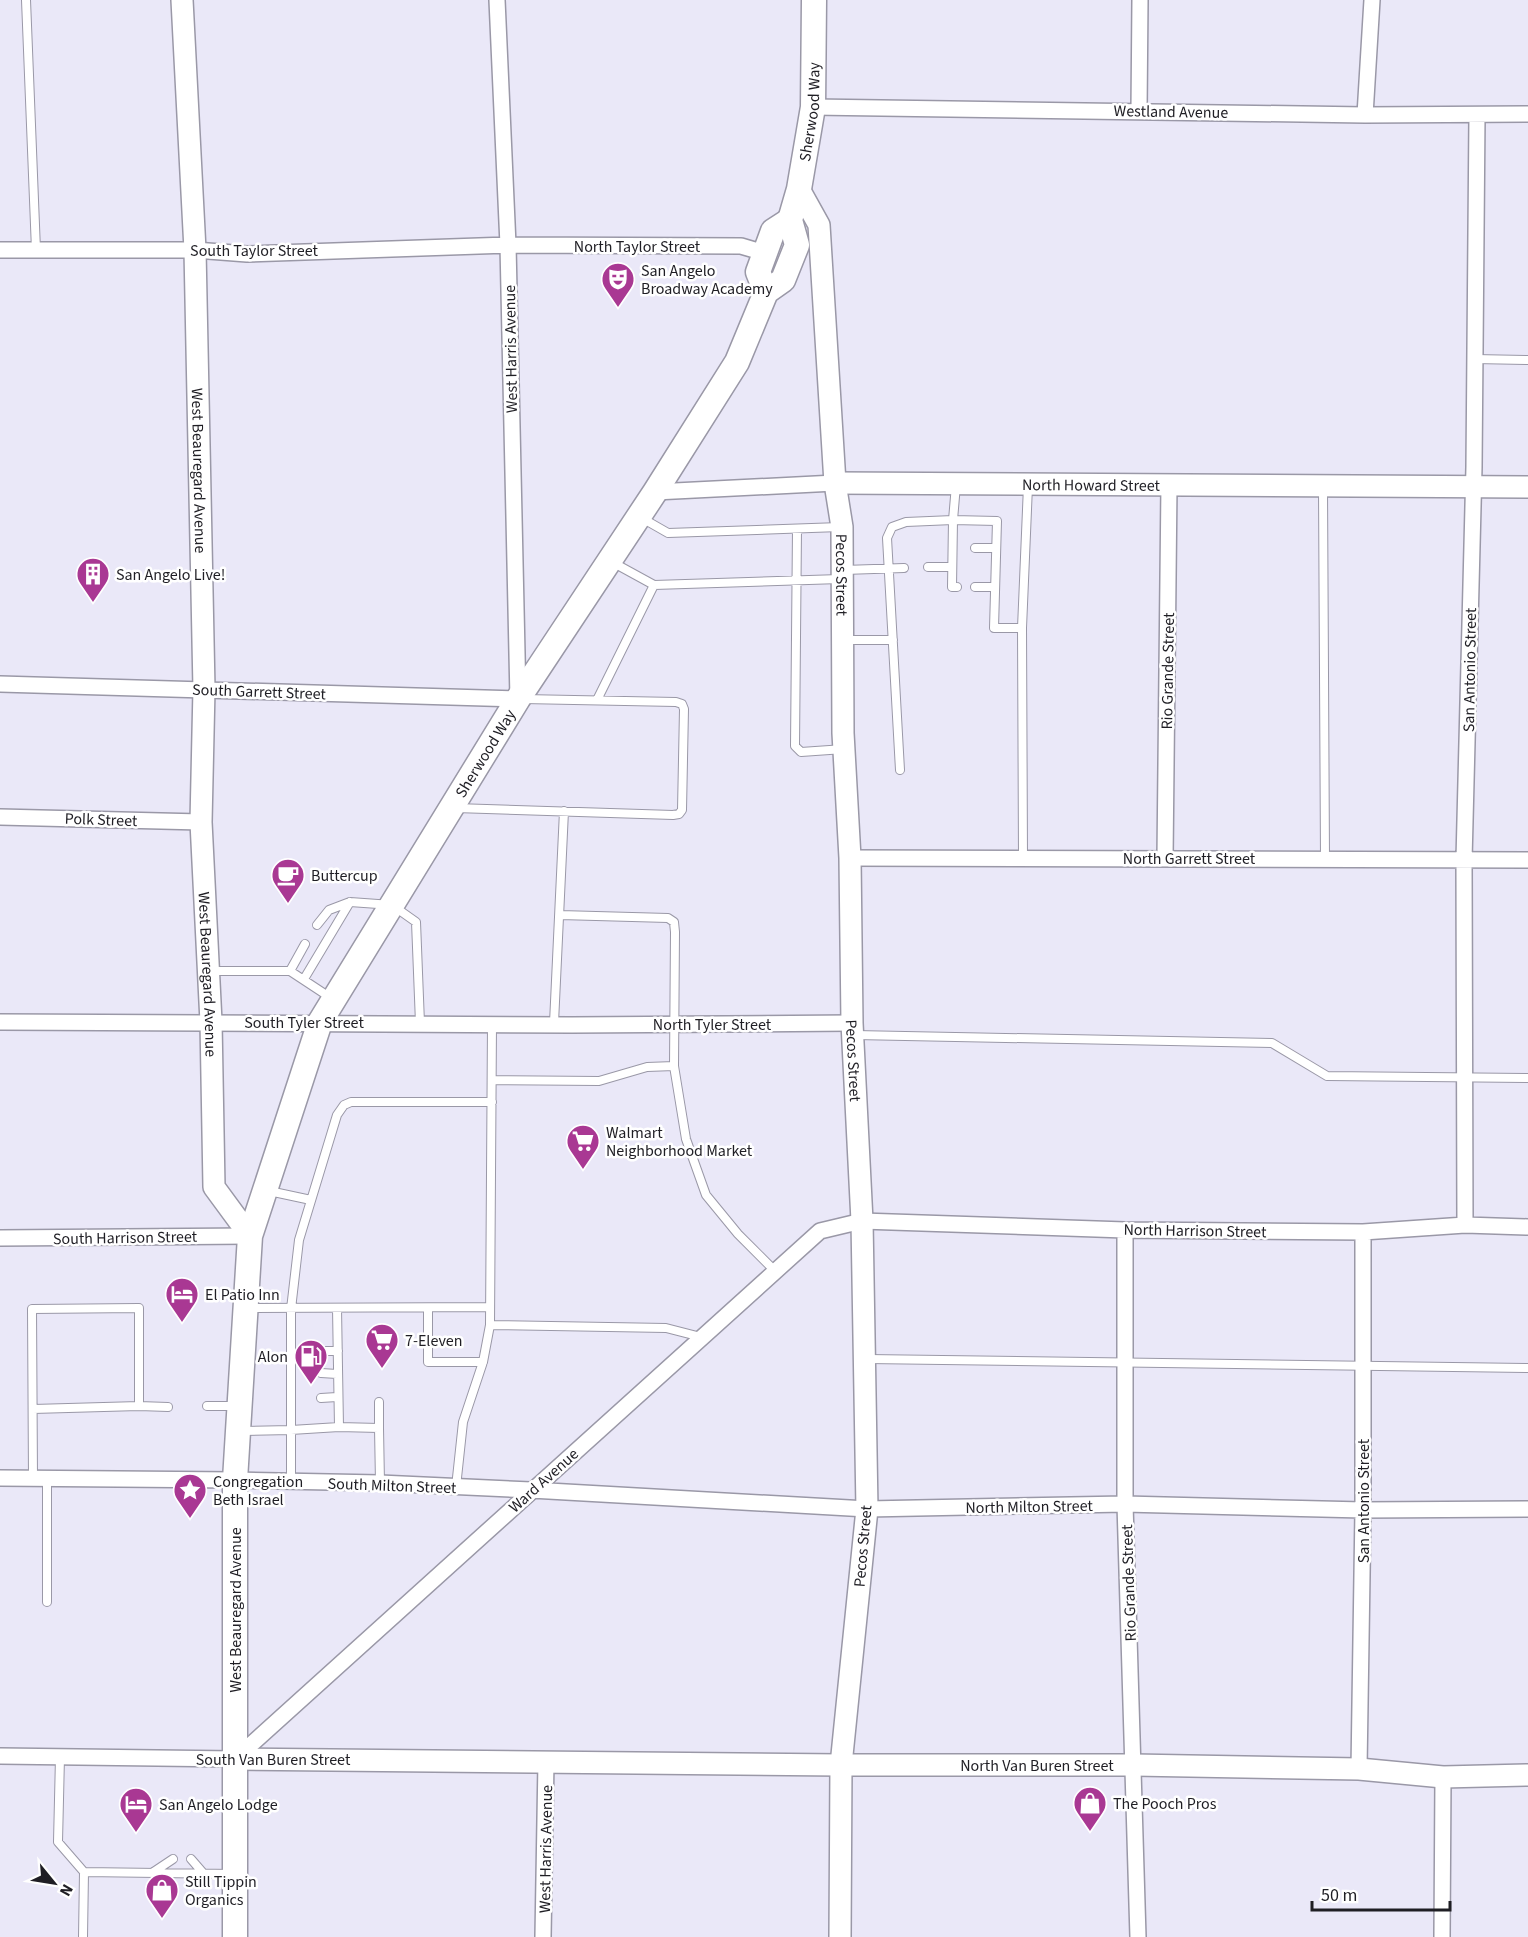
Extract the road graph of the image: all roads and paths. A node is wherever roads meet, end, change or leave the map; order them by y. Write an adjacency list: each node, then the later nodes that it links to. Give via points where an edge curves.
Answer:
1 (26, 0): 16 (lane)
2 (183, 0): 17 (street, West Beauregard Avenue)
3 (497, 0): 14 (street, West Harris Avenue)
4 (814, 0): 7 (main road, Sherwood Way)
5 (1140, 0): 8 (street)
6 (1372, 0): 10 (street)
7 (813, 107): 8 (street, Westland Avenue); 12 (main road, Sherwood Way)
8 (1139, 111): 10 (street, Westland Avenue)
9 (1528, 114): 11 (street, Westland Avenue)
10 (1365, 115): 11 (street, Westland Avenue)
11 (1477, 115): 20 (street, San Antonio Street)
12 (799, 189): 13 (main road, Sherwood Way); 22 (street, Pecos Street, via 819,225)
13 (790, 220): 18 (main road, Sherwood Way, via 773,231); 19 (main road, Sherwood Way, via 796,245 783,280)
14 (508, 245): 17 (street, South Taylor Street, via 247,254); 18 (street, North Taylor Street, via 741,246); 52 (street, West Harris Avenue)
15 (0, 250): 16 (street, South Taylor Street)
16 (36, 250): 17 (street, South Taylor Street)
17 (195, 250): 51 (street, West Beauregard Avenue)
18 (765, 253): 19 (main road, Sherwood Way, via 758,272)
19 (766, 292): 29 (main road, Sherwood Way, via 738,362)
20 (1474, 359): 21 (lane); 27 (street, San Antonio Street)
21 (1528, 360)
22 (835, 483): 23 (street, North Howard Street); 29 (street, North Howard Street); 32 (street, Pecos Street)
23 (956, 484): 24 (street, North Howard Street); 31 (lane)
24 (1028, 484): 25 (street, North Howard Street); 47 (lane)
25 (1168, 485): 26 (street, North Howard Street); 62 (street, Rio Grande Street)
26 (1323, 486): 27 (street, North Howard Street); 63 (lane)
27 (1473, 487): 28 (street, North Howard Street); 64 (street, San Antonio Street)
28 (1528, 487)
29 (655, 492): 30 (main road, Sherwood Way)
30 (639, 516): 33 (lane, via 668,533); 36 (main road, Sherwood Way)
31 (953, 520): 35 (lane, via 997,521); 37 (lane, via 906,522 892,527 887,538); 40 (lane)
32 (842, 527): 33 (lane); 41 (street, Pecos Street)
33 (797, 529): 42 (lane)
34 (975, 548): 35 (lane)
35 (996, 548): 46 (lane)
36 (610, 560): 43 (lane); 52 (main road, Sherwood Way)
37 (889, 567): 38 (lane); 41 (lane); 49 (lane)
38 (904, 567)
39 (928, 567): 40 (lane)
40 (952, 567): 44 (lane, via 952,587)
41 (842, 574): 42 (lane); 48 (street, Pecos Street)
42 (797, 580): 43 (lane); 54 (lane, via 795,746 801,752)
43 (654, 585): 53 (lane)
44 (957, 587)
45 (975, 587): 46 (lane)
46 (995, 587): 47 (lane, via 993,628)
47 (1022, 628): 61 (lane)
48 (843, 640): 49 (lane); 54 (street, Pecos Street)
49 (893, 640): 55 (lane)
50 (0, 684): 51 (street, South Garrett Street)
51 (204, 689): 52 (street, South Garrett Street); 59 (street, West Beauregard Avenue)
52 (518, 699): 53 (lane); 56 (main road, Sherwood Way)
53 (597, 700): 57 (lane, via 682,704 682,810 673,815)
54 (844, 749): 60 (street, Pecos Street)
55 (900, 770)
56 (451, 808): 57 (lane); 67 (main road, Sherwood Way)
57 (564, 812): 68 (lane)
58 (0, 817): 59 (street, Polk Street)
59 (201, 822): 71 (street, West Beauregard Avenue)
60 (850, 858): 61 (street, North Garrett Street); 83 (street, Pecos Street)
61 (1023, 858): 62 (street, North Garrett Street)
62 (1165, 858): 63 (street, North Garrett Street)
63 (1324, 860): 64 (street, North Garrett Street)
64 (1464, 860): 65 (street, North Garrett Street); 85 (street, San Antonio Street)
65 (1528, 860)
66 (350, 902): 67 (lane); 69 (lane, via 329,910); 73 (lane)
67 (392, 905): 74 (main road, Sherwood Way); 78 (lane, via 416,922)
68 (560, 915): 79 (lane); 81 (lane, via 668,918 674,922)
69 (316, 925)
70 (305, 944): 72 (lane)
71 (209, 971): 72 (lane); 76 (street, West Beauregard Avenue)
72 (290, 971): 73 (lane)
73 (304, 979): 74 (lane)
74 (334, 1000): 77 (main road, Sherwood Way)
75 (0, 1022): 76 (street, South Tyler Street)
76 (211, 1022): 77 (street, South Tyler Street); 96 (street, West Beauregard Avenue, via 214,1187)
77 (320, 1022): 78 (street, South Tyler Street); 89 (main road, Sherwood Way)
78 (420, 1023): 80 (street, South Tyler Street)
79 (554, 1023): 80 (street, South Tyler Street); 82 (street, South Tyler Street)
80 (492, 1024): 87 (lane)
81 (673, 1024): 82 (street, North Tyler Street); 83 (street, North Tyler Street); 84 (lane)
82 (572, 1025)
83 (853, 1029): 85 (lane, via 1272,1043 1327,1076); 91 (street, Pecos Street)
84 (674, 1066): 87 (lane, via 647,1067 599,1081); 98 (lane, via 687,1139 706,1195)
85 (1465, 1078): 86 (lane); 92 (street, San Antonio Street)
86 (1528, 1078)
87 (492, 1080): 88 (lane)
88 (492, 1102): 90 (lane, via 344,1105 337,1115); 99 (lane)
89 (265, 1190): 90 (lane); 96 (main road, Sherwood Way)
90 (311, 1200): 103 (lane, via 299,1240)
91 (862, 1221): 94 (street, North Harrison Street); 98 (street, Ward Avenue, via 820,1231); 110 (street, Pecos Street)
92 (1465, 1225): 93 (street, North Harrison Street); 95 (street, North Harrison Street)
93 (1528, 1227)
94 (1125, 1230): 95 (street, North Harrison Street); 112 (street, Rio Grande Street)
95 (1363, 1232): 113 (street, San Antonio Street)
96 (250, 1236): 97 (street, South Harrison Street); 100 (main road, West Beauregard Avenue)
97 (0, 1238)
98 (775, 1271): 105 (street, Ward Avenue)
99 (490, 1307): 102 (lane); 104 (lane)
100 (245, 1308): 103 (lane); 126 (main road, West Beauregard Avenue)
101 (337, 1308): 102 (lane); 103 (lane); 107 (lane)
102 (428, 1308): 111 (lane, via 428,1362)
103 (291, 1309): 108 (lane)
104 (490, 1325): 105 (lane, via 666,1328); 111 (lane)
105 (701, 1337): 139 (street, Ward Avenue)
106 (321, 1351): 107 (lane)
107 (338, 1351): 118 (lane)
108 (291, 1352): 109 (lane); 116 (lane)
109 (301, 1352)
110 (864, 1359): 112 (lane); 141 (street, Pecos Street)
111 (483, 1362): 138 (lane, via 463,1422)
112 (1125, 1362): 113 (lane); 140 (street, Rio Grande Street)
113 (1363, 1365): 114 (lane); 143 (street, San Antonio Street)
114 (1528, 1368)
115 (321, 1373): 118 (lane)
116 (291, 1374): 117 (lane); 121 (lane)
117 (300, 1374)
118 (337, 1374): 120 (lane)
119 (300, 1397): 121 (lane)
120 (337, 1397): 122 (lane); 129 (lane)
121 (291, 1398): 131 (lane)
122 (321, 1398)
123 (379, 1402): 130 (lane)
124 (140, 1406): 127 (lane); 128 (lane); 128 (lane, via 138,1308 32,1309)
125 (207, 1406): 126 (lane)
126 (239, 1406): 132 (main road, West Beauregard Avenue)
127 (168, 1407)
128 (33, 1409): 134 (lane)
129 (339, 1427): 130 (lane); 131 (lane)
130 (379, 1428): 137 (lane)
131 (291, 1430): 132 (lane); 136 (lane)
132 (238, 1431): 135 (main road, West Beauregard Avenue)
133 (0, 1478): 134 (street, South Milton Street)
134 (40, 1479): 135 (street, South Milton Street); 144 (lane)
135 (235, 1480): 136 (street, South Milton Street); 147 (main road, West Beauregard Avenue)
136 (291, 1482): 137 (street, South Milton Street)
137 (380, 1483): 138 (street, South Milton Street)
138 (456, 1487): 139 (street, South Milton Street)
139 (531, 1490): 141 (street, North Milton Street); 147 (street, Ward Avenue)
140 (1125, 1504): 141 (street, North Milton Street); 143 (street, North Milton Street); 150 (street, Rio Grande Street)
141 (867, 1509): 149 (street, Pecos Street)
142 (1528, 1509): 143 (street, North Milton Street)
143 (1364, 1510): 151 (street, San Antonio Street)
144 (47, 1602)
145 (0, 1756): 146 (street, South Van Buren Street)
146 (60, 1757): 147 (street, South Van Buren Street); 156 (lane, via 58,1842)
147 (235, 1759): 148 (street, South Van Buren Street); 159 (main road, West Beauregard Avenue)
148 (546, 1761): 149 (street, North Van Buren Street); 162 (street, West Harris Avenue)
149 (842, 1765): 150 (street, North Van Buren Street); 163 (street, Pecos Street)
150 (1134, 1766): 151 (street, North Van Buren Street); 164 (street, Rio Grande Street)
151 (1359, 1769): 153 (street, North Van Buren Street)
152 (1528, 1775): 153 (street, North Van Buren Street)
153 (1443, 1777): 165 (street)
154 (173, 1859): 157 (lane)
155 (191, 1859): 158 (lane)
156 (84, 1872): 157 (lane); 160 (lane)
157 (151, 1873): 158 (lane)
158 (204, 1874): 159 (lane)
159 (235, 1874): 161 (main road, West Beauregard Avenue)
160 (83, 1937)
161 (235, 1937)
162 (543, 1937)
163 (840, 1937)
164 (1138, 1937)
165 (1442, 1937)

